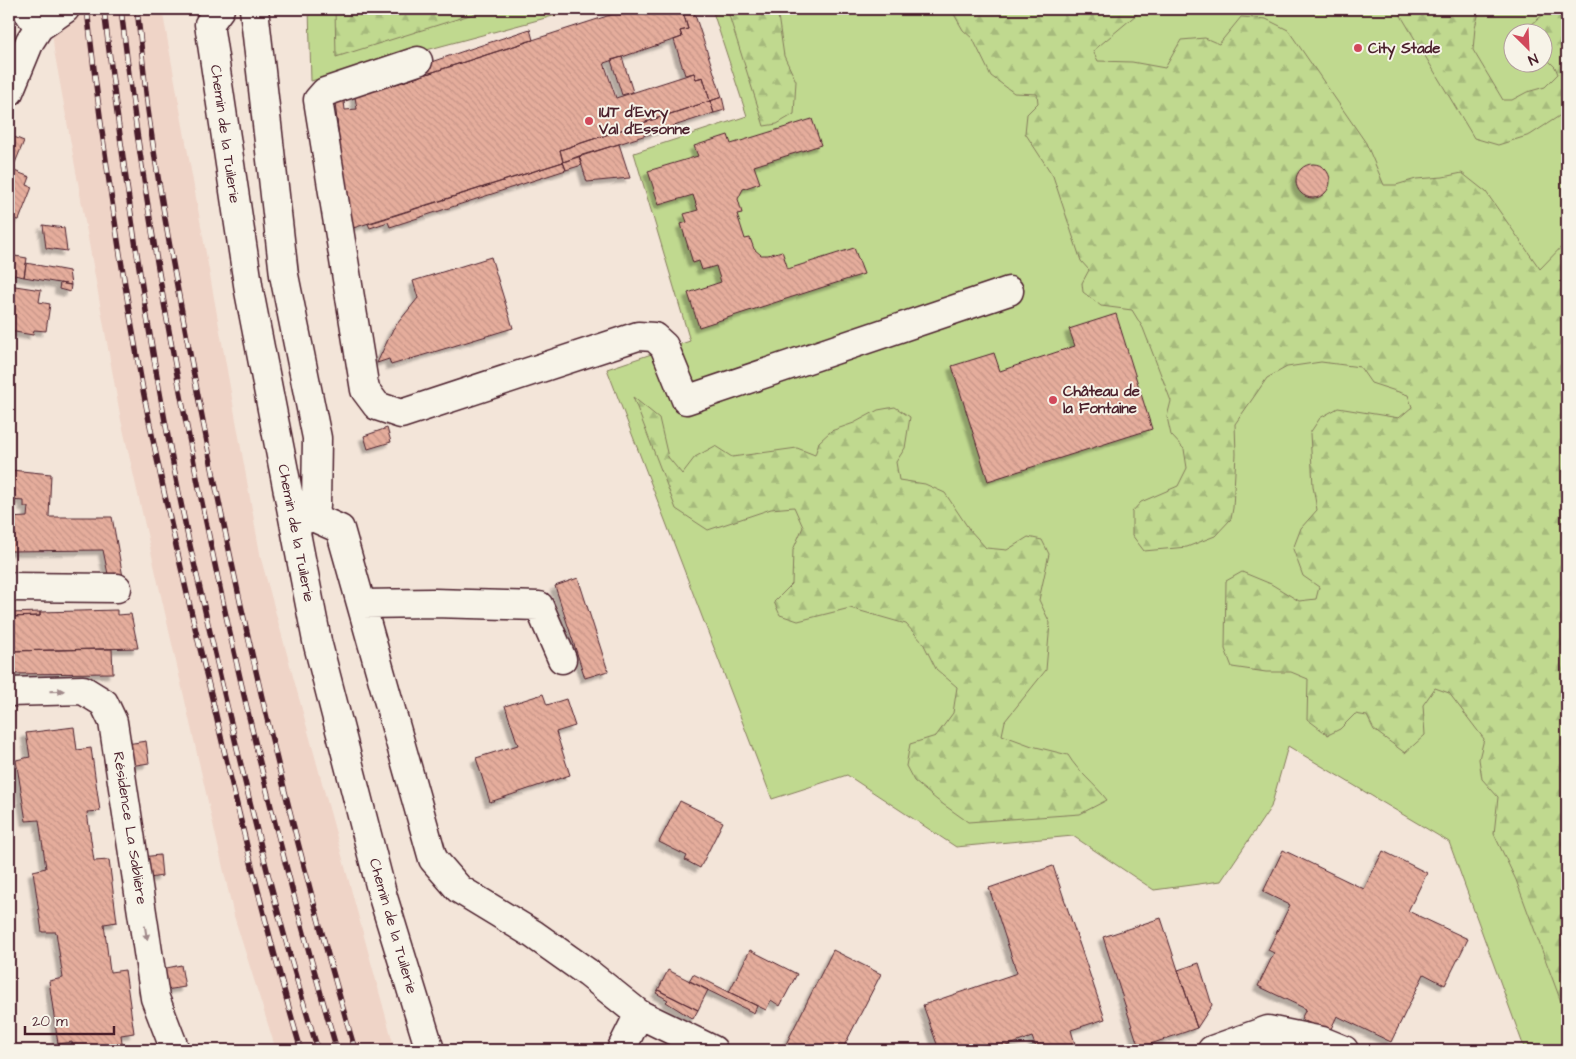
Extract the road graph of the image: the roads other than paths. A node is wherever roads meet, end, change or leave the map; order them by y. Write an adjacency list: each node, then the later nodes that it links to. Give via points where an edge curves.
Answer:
1 (64, 9): 4 (street)
2 (220, 9): 8 (street, Chemin de la Tuilerie, via 209,24 249,292)
3 (254, 9): 8 (street, via 284,275 317,438 316,505)
4 (33, 18): 6 (street, via 30,41)
5 (418, 61): 7 (street, via 324,92 318,100 365,390 377,406 401,414 638,336 654,337 664,346 686,400)
6 (9, 92)
7 (1009, 291)
8 (304, 520): 11 (street, via 340,529); 17 (street, Chemin de la Tuilerie, via 317,641 383,897)
9 (9, 587): 10 (street)
10 (117, 588)
11 (362, 604): 12 (street, via 539,606); 14 (street, via 433,859 459,889 541,940)
12 (562, 659)
13 (9, 692): 16 (street, Résidence La Sablière, one-way to 16, via 83,690 104,703 114,722 155,998)
14 (639, 1014): 15 (street); 18 (street)
15 (706, 1049)
16 (175, 1050)
17 (430, 1050)
18 (621, 1050)
19 (1212, 1050): 20 (street, via 1268,1030 1322,1041)
20 (1344, 1050)

